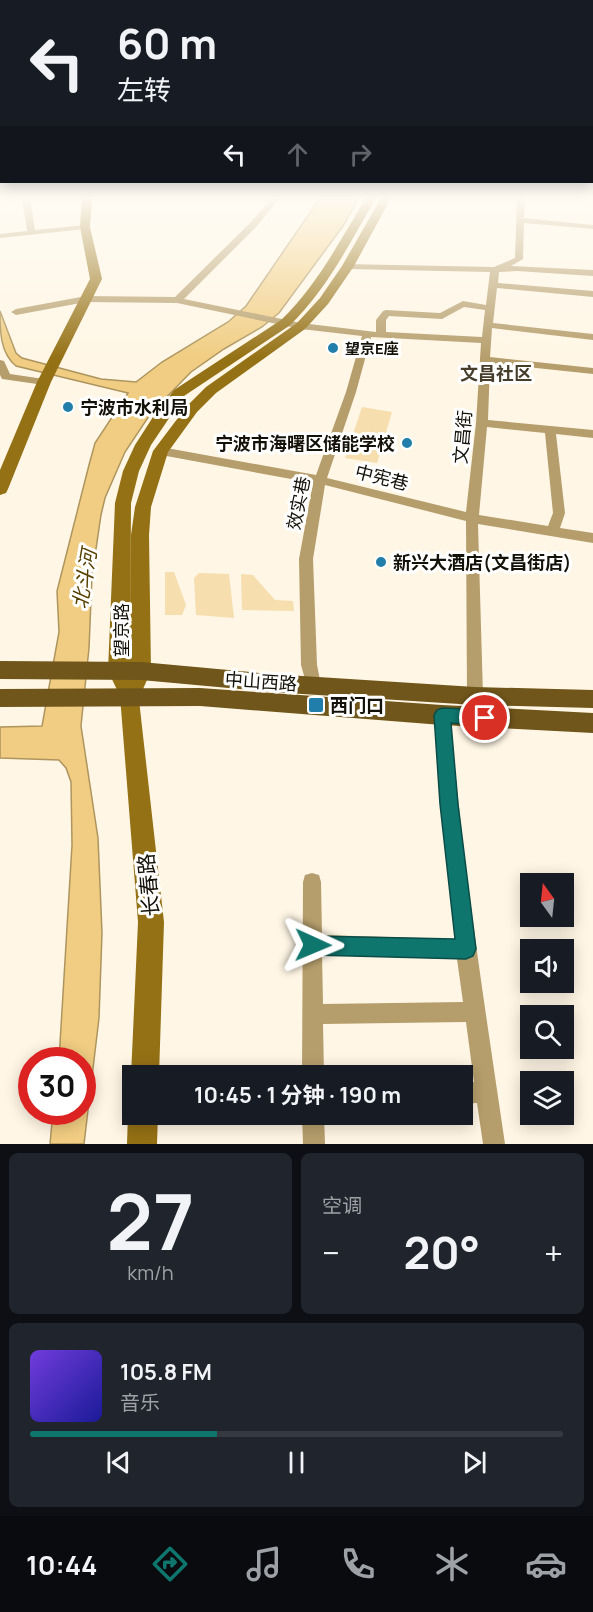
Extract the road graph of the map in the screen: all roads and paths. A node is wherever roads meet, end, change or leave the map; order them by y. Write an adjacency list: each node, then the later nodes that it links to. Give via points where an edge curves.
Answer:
1 (90, 251): 11 (main road, via 96,279)
2 (226, 251): 12 (street)
3 (339, 251): 15 (main road, 望京路, via 317,288)
4 (356, 251): 6 (main road, 望京路)
5 (521, 251): 7 (street, via 519,259)
6 (348, 266): 7 (street); 17 (main road, 望京路)
7 (495, 270): 8 (street); 9 (street, 文昌街)
8 (593, 273)
9 (494, 285): 10 (street); 13 (street, 文昌街)
10 (593, 294)
11 (86, 299): 12 (street); 14 (street); 26 (main road)
12 (177, 300): 15 (street)
13 (491, 308): 16 (street, 文昌街); 19 (street, via 463,304 442,316 386,314 381,320)
14 (16, 312)
15 (285, 323): 17 (street); 38 (main road, 望京路, via 179,393 143,445 123,502)
16 (489, 325): 20 (street); 21 (street, 文昌街)
17 (301, 326): 18 (street); 30 (main road, 望京路, via 211,390)
18 (367, 334): 19 (street); 32 (street, 效实巷)
19 (381, 335): 21 (street)
20 (593, 338)
21 (486, 340): 22 (street, 文昌街)
22 (485, 359): 24 (street); 27 (street, 文昌街)
23 (0, 363): 26 (street, via 6,377)
24 (593, 371)
25 (0, 381): 26 (street)
26 (44, 382): 31 (main road)
27 (482, 423): 28 (street); 34 (street, 文昌街)
28 (550, 429): 29 (street); 35 (street, via 559,513)
29 (593, 434)
30 (161, 451): 32 (street, 中宪巷); 39 (main road, 望京路, via 142,507)
31 (4, 470): 33 (main road)
32 (320, 480): 34 (street, 中宪巷); 40 (street, 效实巷, via 306,559)
33 (0, 489)
34 (472, 518): 35 (street, 中宪巷); 42 (street, 文昌街)
35 (553, 530): 36 (street, 中宪巷)
36 (593, 538)
37 (0, 670): 38 (main road, 中山西路)
38 (108, 670): 39 (main road, 中山西路); 41 (main road, 望京路)
39 (141, 671): 40 (main road, 中山西路); 41 (main road, 望京路)
40 (313, 685): 42 (main road, 中山西路)
41 (130, 696): 43 (main road, 中山西路); 45 (main road, 中山西路, via 200,697); 52 (main road, 长春路, via 151,922)
42 (475, 696): 44 (main road, 中山西路)
43 (0, 698)
44 (593, 699)
45 (442, 715): 46 (main road, 中山西路); 49 (street)
46 (593, 723)
47 (312, 882): 48 (street)
48 (313, 945): 49 (street); 51 (street)
49 (466, 949): 50 (street)
50 (475, 1012): 51 (street); 54 (street)
51 (313, 1014): 53 (street)
52 (145, 1065)
53 (313, 1065)
54 (487, 1092): 55 (street); 60 (street)
55 (473, 1093)
56 (143, 1125): 58 (main road)
57 (313, 1125): 59 (street)
58 (142, 1144)
59 (314, 1144)
60 (494, 1144)

